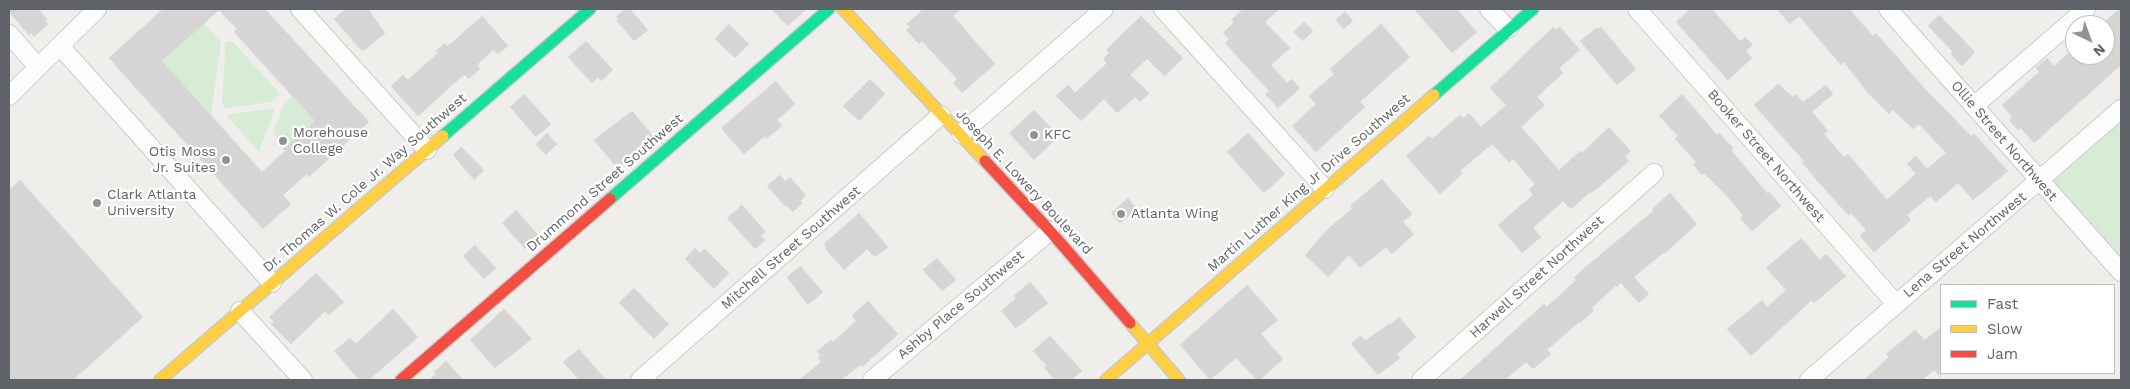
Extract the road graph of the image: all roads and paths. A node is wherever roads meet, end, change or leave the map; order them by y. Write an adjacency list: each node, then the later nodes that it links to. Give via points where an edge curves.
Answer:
1 (97, 9): 15 (street)
2 (300, 9): 22 (street)
3 (829, 9): 34 (street, Drummond Street Southwest)
4 (843, 9): 20 (street, Joseph E. Lowery Boulevard)
5 (1104, 9): 21 (street)
6 (1162, 9): 25 (street)
7 (1490, 9): 13 (street)
8 (1533, 9): 13 (street, Martin Luther King Jr Drive Southwest)
9 (1637, 9): 29 (street, Booker Street Northwest)
10 (2086, 9): 18 (street)
11 (1891, 10): 18 (street, Ollie Street Northwest)
12 (582, 11): 22 (street, Dr. Thomas W. Cole Jr. Way Southwest)
13 (1508, 29): 25 (street, Martin Luther King Jr Drive Southwest)
14 (9, 34): 16 (street)
15 (60, 46): 16 (street); 28 (street)
16 (38, 67): 17 (street)
17 (9, 96)
18 (1974, 106): 24 (street, Ollie Street Northwest)
19 (2121, 109): 24 (street, Lena Street Northwest)
20 (941, 115): 21 (street, Joseph E. Lowery Boulevard); 35 (street, Mitchell Street Southwest)
21 (961, 134): 26 (street, Joseph E. Lowery Boulevard)
22 (427, 150): 28 (street, Dr. Thomas W. Cole Jr. Way Southwest)
23 (1654, 173): 39 (street, Harwell Street Northwest)
24 (2040, 181): 27 (street, Ollie Street Northwest); 29 (street, Lena Street Northwest)
25 (1325, 189): 31 (street, Martin Luther King Jr Drive Southwest)
26 (1050, 231): 31 (street, Joseph E. Lowery Boulevard); 36 (street, Ashby Place Southwest)
27 (2121, 272)
28 (272, 283): 30 (street, Dr. Thomas W. Cole Jr. Way Southwest)
29 (1896, 304): 40 (street, Lena Street Northwest)
30 (240, 311): 32 (street, Dr. Thomas W. Cole Jr. Way Southwest); 33 (street)
31 (1146, 344): 37 (street, Martin Luther King Jr Drive Southwest); 38 (street, Joseph E. Lowery Boulevard)
32 (160, 380)
33 (303, 380)
34 (401, 380)
35 (640, 380)
36 (872, 380)
37 (1106, 380)
38 (1179, 380)
39 (1421, 380)
40 (1809, 380)

